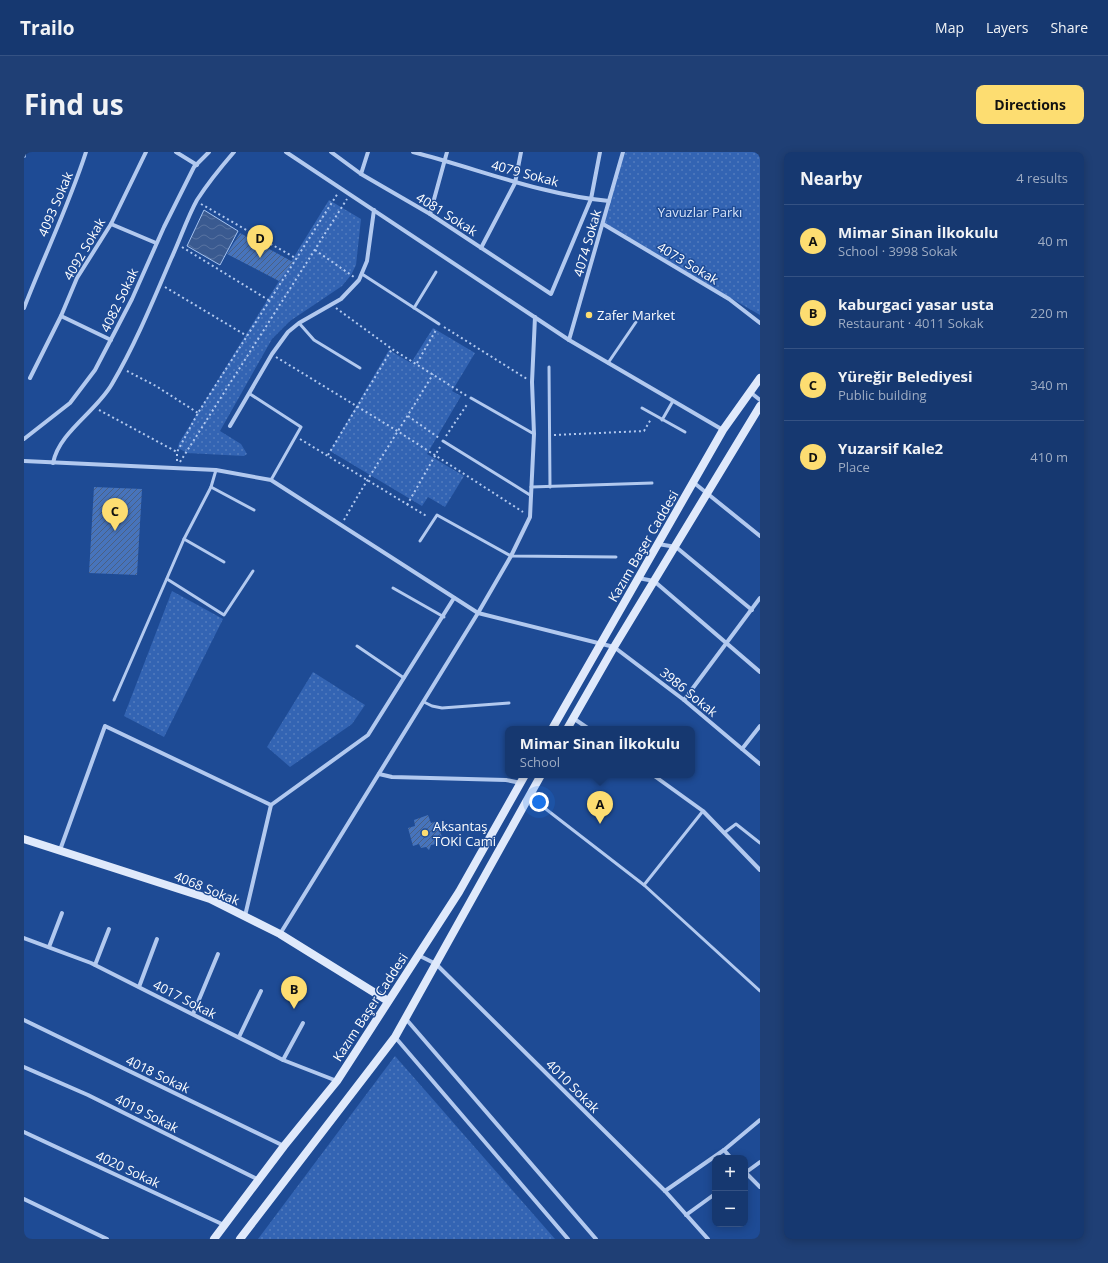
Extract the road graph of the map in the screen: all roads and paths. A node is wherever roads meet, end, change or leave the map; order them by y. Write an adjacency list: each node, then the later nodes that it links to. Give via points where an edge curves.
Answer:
1 (24, 152): 15 (street)
2 (86, 152): 40 (street, 4093 Sokak, via 74,189 43,257)
3 (146, 152): 27 (street, 4092 Sokak)
4 (176, 152): 17 (street)
5 (209, 152): 17 (street, 4082 Sokak)
6 (234, 152): 23 (street)
7 (286, 152): 20 (street)
8 (331, 152): 18 (street, 4081 Sokak)
9 (368, 152): 18 (street)
10 (413, 152): 16 (street, 4079 Sokak)
11 (447, 152): 16 (street)
12 (521, 152): 19 (street)
13 (600, 152): 22 (street)
14 (623, 152): 24 (street, 4074 Sokak)
15 (24, 156)
16 (445, 160): 19 (street, 4079 Sokak); 26 (street)
17 (197, 165): 29 (street, 4082 Sokak)
18 (361, 174): 26 (street, 4081 Sokak)
19 (515, 183): 22 (street, 4079 Sokak); 31 (street)
20 (341, 188): 21 (street); 33 (path)
21 (350, 194): 25 (street); 32 (path)
22 (590, 199): 24 (street, 4079 Sokak); 31 (street, 4081 Sokak, via 551,294)
23 (197, 201): 30 (street); 33 (path)
24 (609, 201): 28 (street, 4074 Sokak)
25 (374, 210): 35 (street, via 370,249); 43 (street)
26 (430, 214): 31 (street, 4081 Sokak)
27 (111, 224): 29 (street); 42 (street, 4092 Sokak, via 77,278)
28 (603, 224): 46 (street, 4073 Sokak, via 729,299); 50 (street, 4074 Sokak)
29 (156, 243): 49 (street, 4082 Sokak)
30 (178, 244): 37 (street); 38 (path)
31 (481, 248)
32 (315, 250): 36 (path); 89 (path)
33 (297, 259): 38 (path)
34 (436, 272): 41 (lane)
35 (362, 274): 36 (street); 41 (lane)
36 (359, 280): 39 (street)
37 (160, 284): 48 (path); 56 (street)
38 (270, 301): 48 (path)
39 (332, 306): 45 (street); 51 (path)
40 (24, 308)
41 (414, 308): 47 (lane)
42 (62, 316): 49 (street); 59 (street, 4092 Sokak)
43 (535, 317): 50 (street); 61 (street)
44 (636, 322): 54 (lane)
45 (299, 323): 52 (street, via 288,332); 57 (lane, via 314,340)
46 (760, 323)
47 (439, 324): 53 (path); 61 (path)
48 (247, 336): 71 (path)
49 (111, 340): 82 (street, 4082 Sokak, via 95,370 70,403)
50 (569, 340): 54 (street)
51 (392, 349): 53 (path); 69 (path)
52 (272, 354): 63 (street); 69 (path)
53 (416, 363): 58 (path)
54 (608, 363): 66 (street)
55 (549, 366): 80 (lane)
56 (121, 367): 68 (street, via 111,386); 71 (path)
57 (360, 368)
58 (433, 374): 64 (path); 73 (path)
59 (30, 378)
60 (760, 378): 62 (main road, Kazım Başer Caddesi)
61 (532, 382): 79 (street)
62 (750, 392): 65 (street); 76 (main road, Kazım Başer Caddesi)
63 (250, 394): 75 (street); 81 (lane, via 301,427)
64 (471, 398): 79 (lane); 83 (path)
65 (760, 400)
66 (673, 401): 74 (lane); 76 (street)
67 (760, 406): 98 (main road, Kazım Başer Caddesi)
68 (94, 407): 84 (path); 88 (street, via 59,444)
69 (356, 407): 77 (path); 85 (path)
70 (642, 408): 72 (lane)
71 (198, 413): 84 (path)
72 (654, 415): 74 (lane); 80 (path, via 644,431)
73 (408, 416): 77 (path); 83 (path)
74 (662, 420): 78 (lane)
75 (230, 426)
76 (723, 430): 93 (main road, Kazım Başer Caddesi)
77 (399, 432): 86 (path); 92 (path)
78 (685, 432)
79 (534, 434): 96 (street)
80 (549, 435): 97 (lane)
81 (296, 436): 85 (path); 91 (lane)
82 (24, 439)
83 (443, 441): 86 (path); 99 (lane)
84 (177, 452): 89 (path)
85 (328, 456): 92 (path)
86 (437, 456): 100 (path); 102 (path)
87 (24, 461): 88 (street)
88 (53, 464): 89 (street)
89 (177, 468): 90 (street)
90 (216, 470): 91 (street); 95 (lane)
91 (271, 480): 104 (street, 3986 Sokak)
92 (366, 480): 100 (path); 104 (path)
93 (693, 482): 98 (street); 108 (main road, Kazım Başer Caddesi)
94 (652, 483): 97 (lane)
95 (211, 487): 101 (lane); 106 (lane)
96 (531, 487): 97 (lane); 99 (street)
97 (550, 487)
98 (707, 493): 105 (street); 109 (main road, Kazım Başer Caddesi)
99 (530, 496): 102 (street)
100 (407, 505): 103 (path)
101 (254, 510)
102 (530, 517): 110 (street)
103 (434, 520): 107 (lane); 110 (lane, via 437,515)
104 (341, 526): 118 (street, 3986 Sokak)
105 (760, 536)
106 (184, 539): 112 (lane); 115 (lane)
107 (420, 541)
108 (657, 544): 109 (street); 114 (main road, Kazım Başer Caddesi)
109 (676, 547): 116 (main road, Kazım Başer Caddesi); 120 (street)
110 (511, 556): 111 (lane); 121 (street)
111 (616, 557)
112 (224, 562)
113 (253, 571): 115 (lane, via 224,615)
114 (638, 578): 116 (street); 123 (main road, Kazım Başer Caddesi)
115 (167, 579): 129 (lane)
116 (654, 581): 124 (street); 126 (main road, Kazım Başer Caddesi)
117 (393, 588): 122 (lane)
118 (454, 598): 121 (street, 3986 Sokak); 122 (street)
119 (760, 598): 120 (street)
120 (752, 610): 124 (street)
121 (478, 613): 123 (street, 3986 Sokak); 131 (street)
122 (444, 617): 128 (street)
123 (601, 642): 126 (street, 3986 Sokak); 134 (main road, Kazım Başer Caddesi)
124 (727, 644): 127 (street); 130 (street)
125 (357, 646): 128 (lane)
126 (614, 647): 130 (street, 3986 Sokak); 133 (main road, Kazım Başer Caddesi)
127 (760, 672)
128 (404, 678): 146 (street, via 368,734)
129 (114, 700)
130 (684, 700): 138 (street, 3986 Sokak)
131 (424, 702): 132 (lane, via 442,708); 140 (street)
132 (509, 703)
133 (574, 718): 135 (main road, Kazım Başer Caddesi); 136 (street)
134 (554, 726)
135 (569, 726)
136 (585, 726)
137 (760, 726): 138 (street)
138 (742, 749): 139 (street, 3986 Sokak)
139 (760, 764)
140 (379, 774): 144 (street, via 392,777 506,780); 157 (street)
141 (524, 778): 144 (main road, Kazım Başer Caddesi)
142 (539, 778): 145 (main road)
143 (657, 778): 147 (street)
144 (521, 783): 162 (main road, Kazım Başer Caddesi, via 459,892)
145 (529, 796): 153 (lane); 163 (main road)
146 (271, 805): 151 (street, via 106,726); 155 (street)
147 (703, 811): 148 (street); 153 (lane)
148 (724, 833): 150 (lane, via 736,824); 152 (street)
149 (24, 840): 151 (main road, 4068 Sokak)
150 (760, 842)
151 (60, 850): 155 (main road, 4068 Sokak, via 210,899)
152 (760, 870)
153 (644, 885): 167 (lane)
154 (62, 913): 160 (street)
155 (245, 916): 157 (main road, 4068 Sokak)
156 (109, 929): 164 (street)
157 (280, 934): 168 (main road, 4068 Sokak)
158 (24, 938): 160 (street, 4017 Sokak)
159 (157, 939): 165 (street)
160 (49, 947): 164 (street, 4017 Sokak)
161 (218, 954): 169 (street)
162 (418, 955): 163 (street, 4010 Sokak); 168 (main road, Kazım Başer Caddesi)
163 (436, 964): 170 (main road); 188 (street, 4010 Sokak)
164 (95, 965): 165 (street, 4017 Sokak)
165 (140, 987): 169 (street, 4017 Sokak)
166 (261, 990): 173 (street)
167 (760, 991)
168 (388, 1001): 177 (main road, Kazım Başer Caddesi)
169 (193, 1014): 173 (street, 4017 Sokak)
170 (406, 1019): 174 (main road); 197 (street)
171 (24, 1020): 180 (street, 4018 Sokak)
172 (303, 1023): 175 (street)
173 (239, 1037): 175 (street, 4017 Sokak)
174 (395, 1037): 195 (main road); 196 (street)
175 (284, 1060): 177 (street, 4017 Sokak)
176 (24, 1067): 186 (street, 4019 Sokak, via 88,1095)
177 (337, 1080): 180 (main road, Kazım Başer Caddesi)
178 (760, 1120): 181 (street)
179 (24, 1132): 192 (street, 4020 Sokak)
180 (284, 1146): 186 (main road, Kazım Başer Caddesi)
181 (724, 1150): 182 (street); 188 (street)
182 (728, 1155)
183 (760, 1162): 184 (street)
184 (748, 1170)
185 (748, 1175): 187 (street)
186 (259, 1180): 192 (main road, Kazım Başer Caddesi)
187 (760, 1187)
188 (665, 1191): 191 (street, 4010 Sokak)
189 (712, 1196): 191 (street)
190 (24, 1199): 193 (street)
191 (686, 1215): 198 (street, 4010 Sokak)
192 (224, 1225): 194 (main road, Kazım Başer Caddesi)
193 (107, 1239)
194 (214, 1239)
195 (240, 1239)
196 (568, 1239)
197 (596, 1239)
198 (708, 1239)

